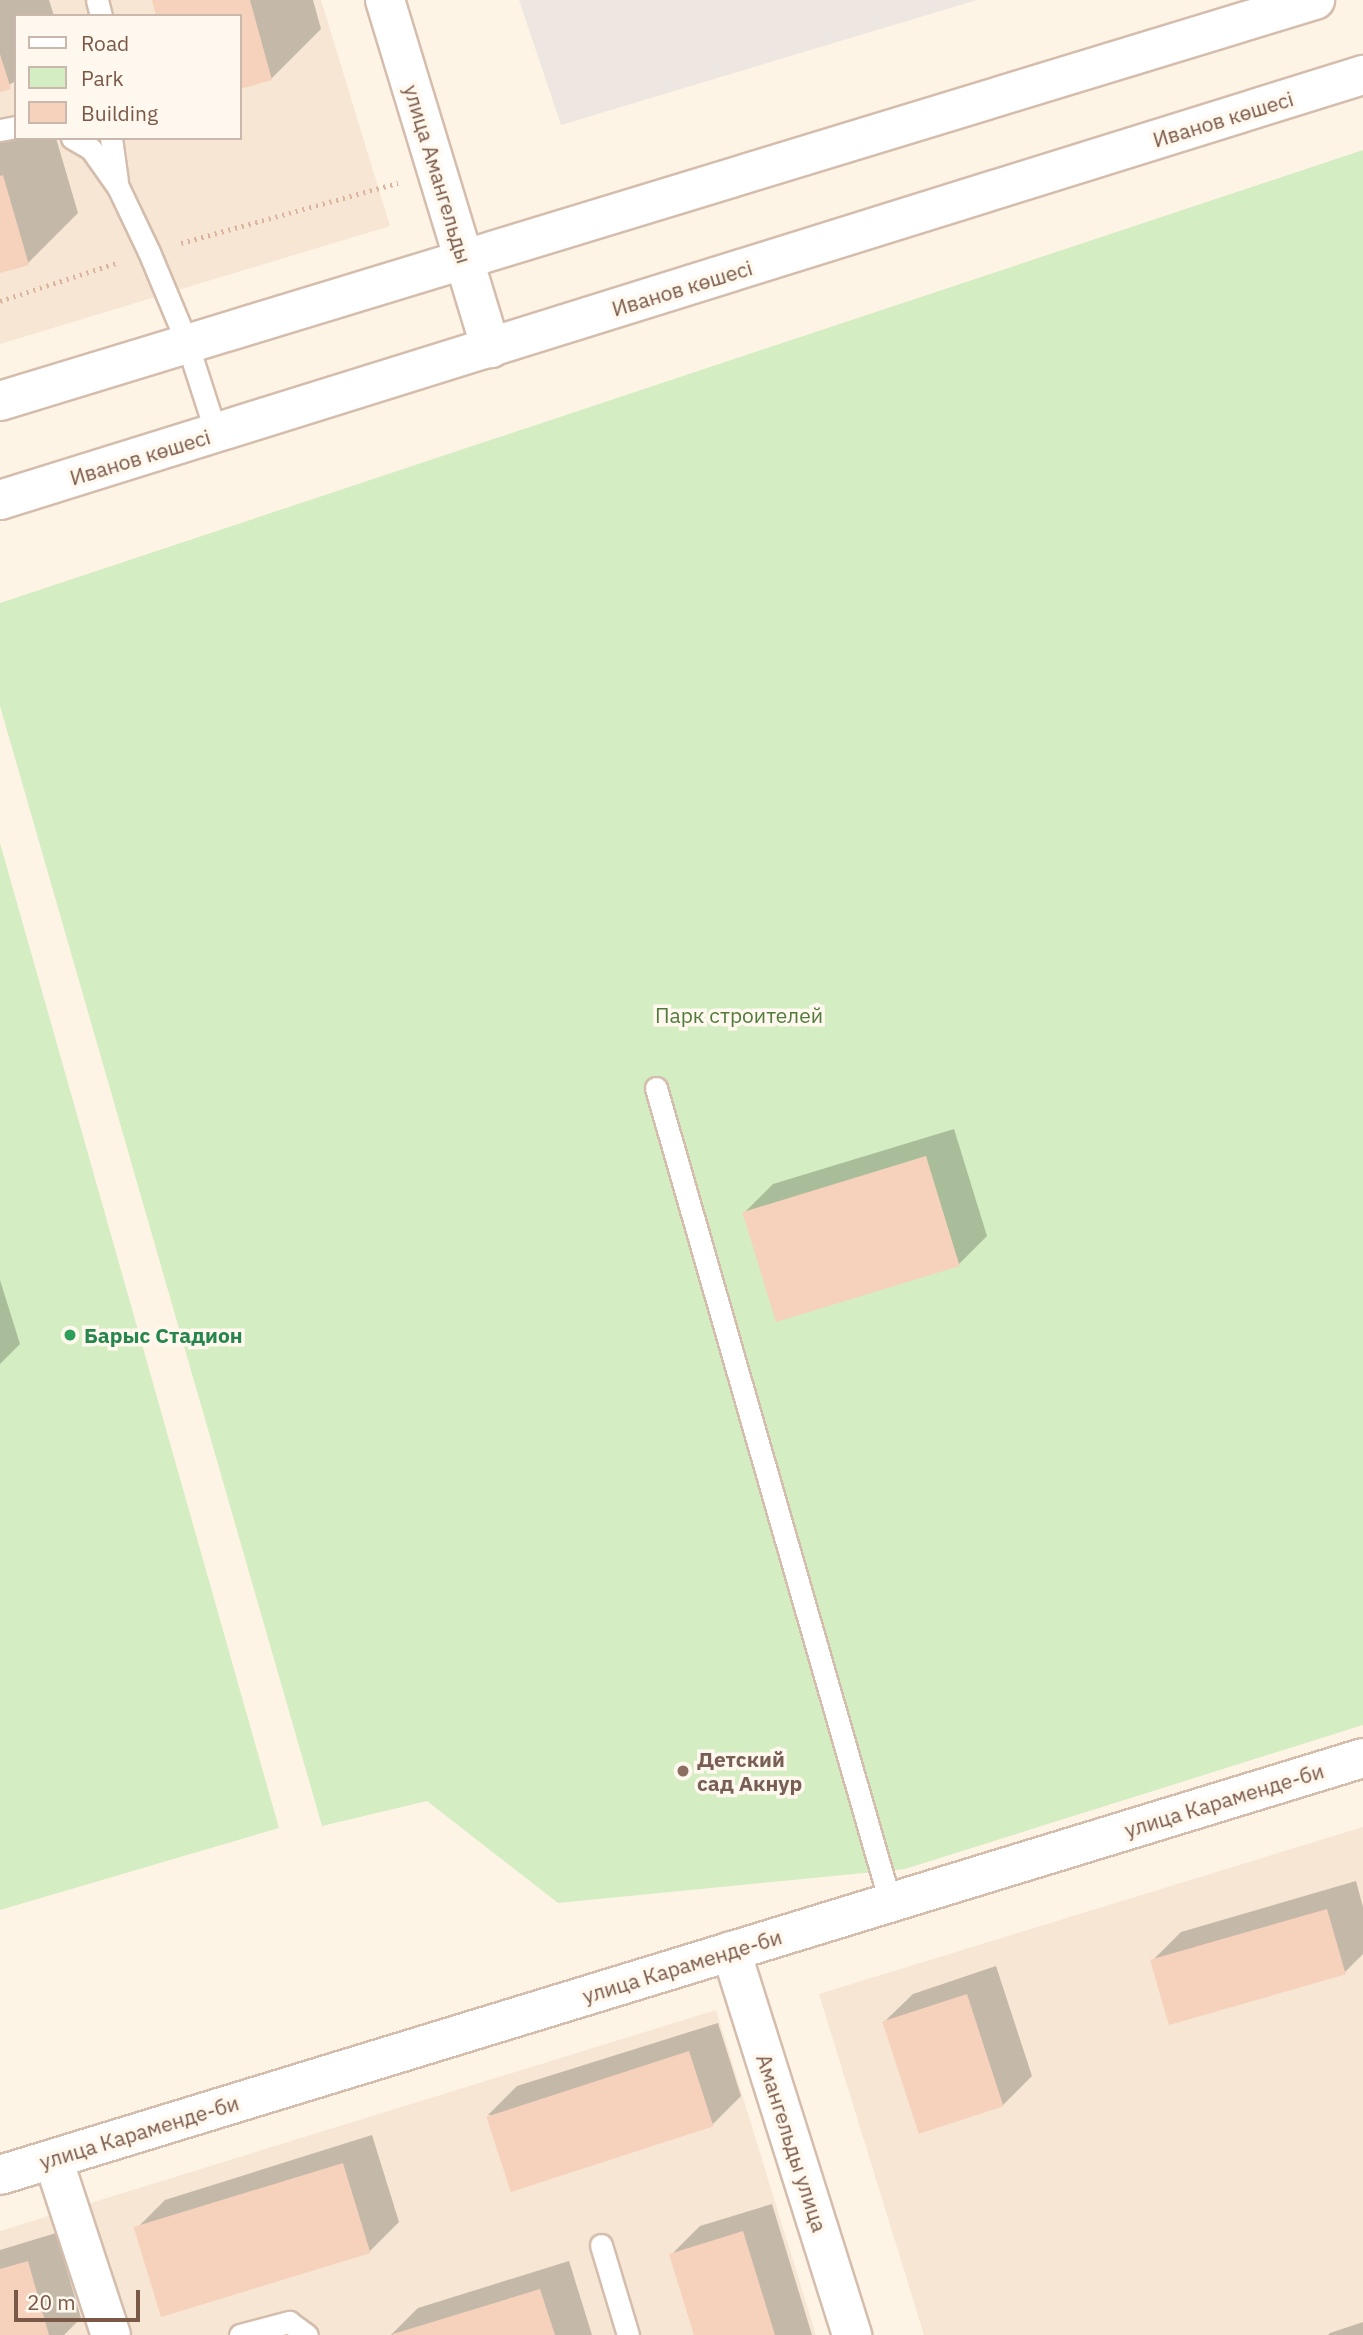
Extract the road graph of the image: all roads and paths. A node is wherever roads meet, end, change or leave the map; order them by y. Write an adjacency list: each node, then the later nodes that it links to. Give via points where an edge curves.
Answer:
1 (385, 0): 6 (street, улица Амангельды)
2 (1315, 0): 9 (street)
3 (1363, 75): 12 (street, Иванов көшесі)
4 (75, 140): 7 (lane, via 91,149)
5 (111, 140): 7 (lane)
6 (437, 172): 8 (path); 9 (street, улица Амангельды)
7 (117, 187): 8 (lane)
8 (149, 252): 10 (path); 11 (lane)
9 (464, 258): 11 (street); 12 (street, улица Амангельды)
10 (0, 301)
11 (187, 343): 13 (street); 14 (lane)
12 (491, 348): 14 (street, Иванов көшесі)
13 (0, 401)
14 (216, 433): 15 (street, Иванов көшесі)
15 (0, 500)
16 (656, 1088): 18 (lane)
17 (1363, 1758): 18 (street, улица Караменде-би)
18 (890, 1902): 19 (street, улица Караменде-би)
19 (731, 1951): 20 (street, улица Караменде-би); 27 (street, Амангельды улица)
20 (52, 2159): 21 (street, улица Караменде-би); 23 (street)
21 (0, 2175)
22 (601, 2245): 26 (lane)
23 (111, 2335)
24 (240, 2335): 25 (lane, via 289,2322)
25 (307, 2335)
26 (628, 2335)
27 (852, 2335)

